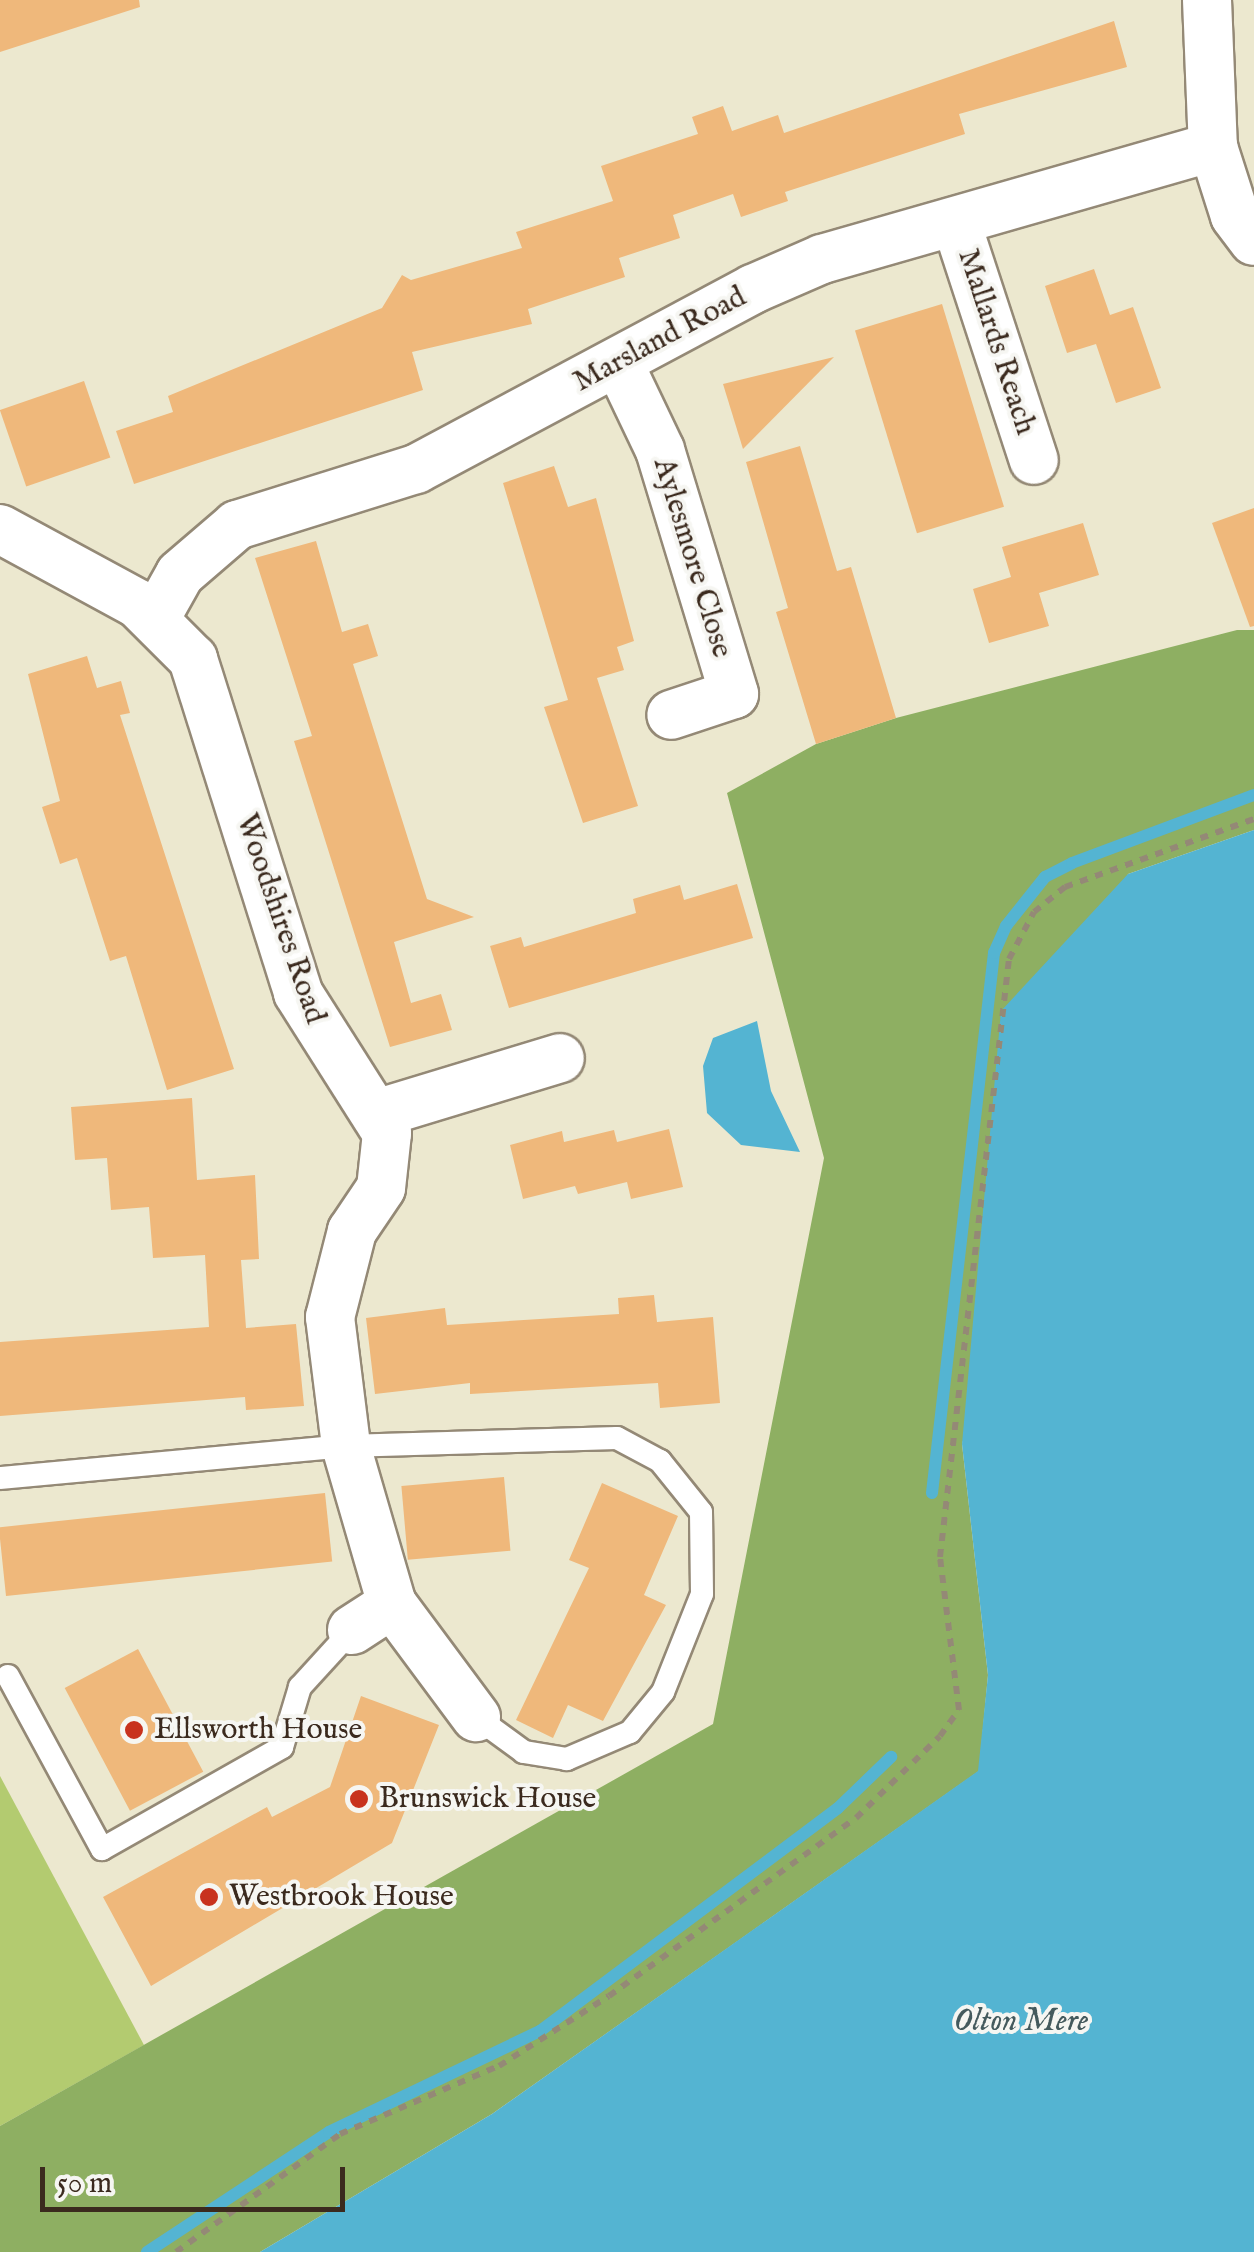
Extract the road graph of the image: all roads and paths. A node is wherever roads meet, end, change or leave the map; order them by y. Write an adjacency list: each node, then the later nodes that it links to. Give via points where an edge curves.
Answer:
1 (1207, 0): 2 (street)
2 (1213, 146): 3 (street, Marsland Road); 4 (street, via 1235,216)
3 (958, 225): 5 (street, Marsland Road, via 822,259); 6 (street, Mallards Reach)
4 (1254, 241)
5 (619, 364): 8 (street, Marsland Road, via 416,469 237,525 180,574); 9 (street, Aylesmore Close, via 660,450 734,694)
6 (1034, 460)
7 (0, 529): 8 (street, Woodshires Road)
8 (156, 617): 12 (street, Woodshires Road, via 193,659 213,706 298,994)
9 (671, 714)
10 (1254, 819): 19 (path, via 1065,887 1034,912 1009,959 940,1557 958,1710 940,1736 856,1818 609,1996 499,2066 340,2134)
11 (560, 1058): 12 (street)
12 (376, 1114): 13 (street, Woodshires Road, via 392,1153 352,1231 330,1317)
13 (346, 1446): 14 (lane, Woodshires Road); 15 (street, Woodshires Road); 18 (lane, Woodshires Road, via 617,1438 660,1461 701,1512 696,1613 664,1692 630,1732 567,1759 524,1752)
14 (0, 1478)
15 (392, 1604): 16 (street); 18 (street, Woodshires Road)
16 (352, 1630): 17 (lane, via 300,1687 282,1747 102,1849)
17 (8, 1676)
18 (476, 1717)
19 (176, 2252)

